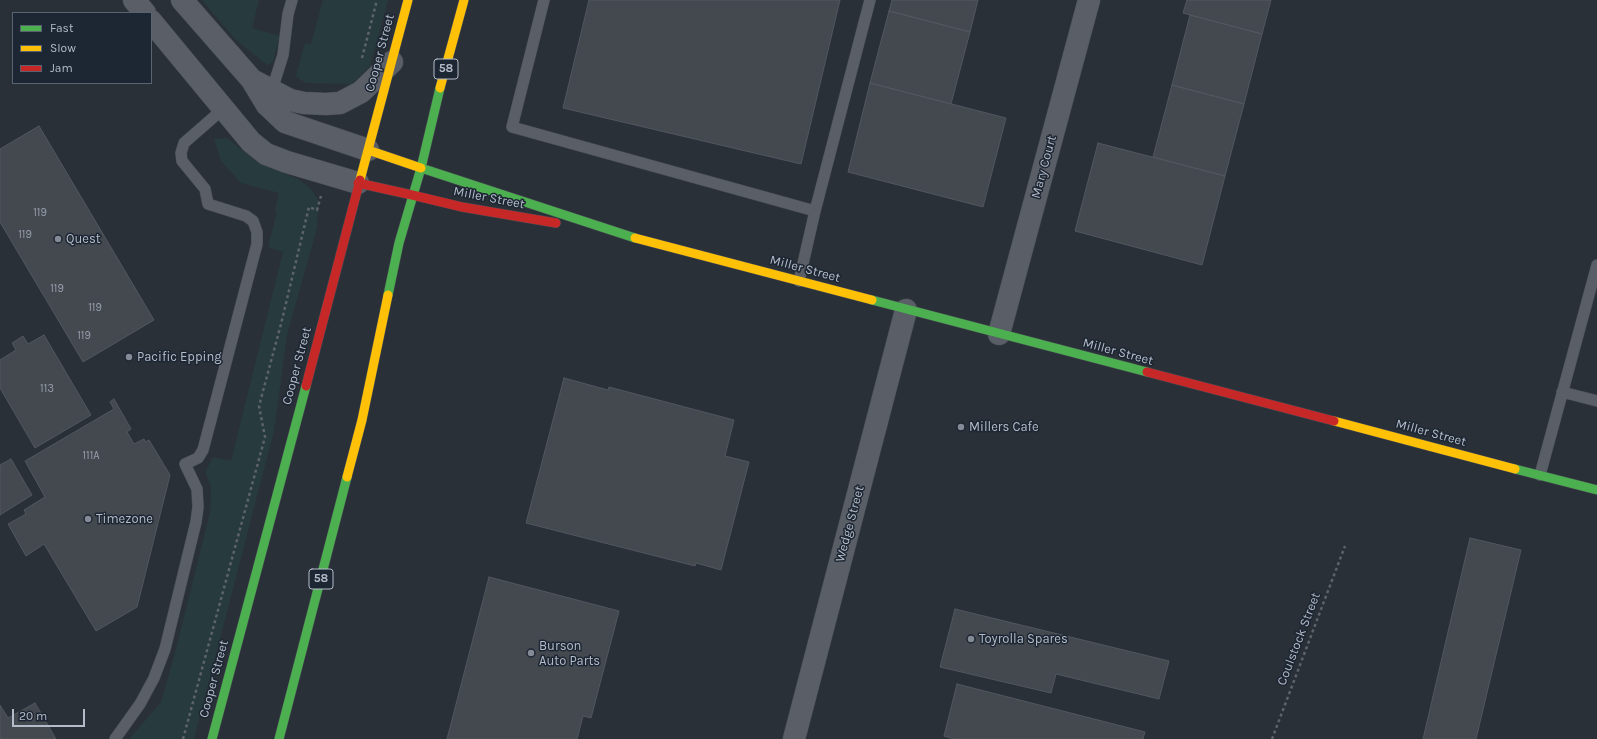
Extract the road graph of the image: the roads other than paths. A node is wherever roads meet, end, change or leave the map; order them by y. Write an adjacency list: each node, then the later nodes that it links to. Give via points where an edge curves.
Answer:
1 (134, 0): 9 (street)
2 (182, 0): 12 (street)
3 (292, 0): 12 (lane, via 283,55)
4 (408, 0): 11 (main road, Cooper Street)
5 (464, 0): 15 (main road, 58)
6 (544, 0): 18 (lane, via 512,127)
7 (870, 0): 18 (lane)
8 (1089, 0): 23 (street, Mary Court)
9 (144, 12)
10 (152, 22): 13 (street)
11 (392, 62): 12 (street, via 361,92 340,103 304,103); 14 (main road, Cooper Street)
12 (270, 98): 14 (street, via 285,122)
13 (223, 109): 16 (street, via 251,142 266,154); 28 (lane, via 184,143 182,161 204,189 208,204 246,216 253,221 257,232 257,244 203,450 198,458 185,464 197,489 198,507 165,649 154,678)
14 (368, 150): 15 (main road, Miller Street); 16 (main road, Cooper Street)
15 (421, 168): 17 (main road, 58); 19 (main road, Miller Street)
16 (358, 183): 17 (main road, Miller Street); 29 (main road, Cooper Street)
17 (412, 196): 19 (main road, Miller Street); 30 (main road, 58, via 399,243 362,420)
18 (815, 211): 21 (lane)
19 (632, 237): 21 (main road, Miller Street)
20 (1597, 265): 24 (lane)
21 (799, 281): 22 (main road, Miller Street)
22 (906, 310): 23 (main road, Miller Street); 31 (street, Wedge Street)
23 (999, 334): 26 (main road, Miller Street)
24 (1562, 392): 25 (lane); 26 (lane)
25 (1597, 401)
26 (1540, 475): 27 (main road, Miller Street)
27 (1597, 490)
28 (115, 739)
29 (212, 739)
30 (279, 739)
31 (794, 739)

